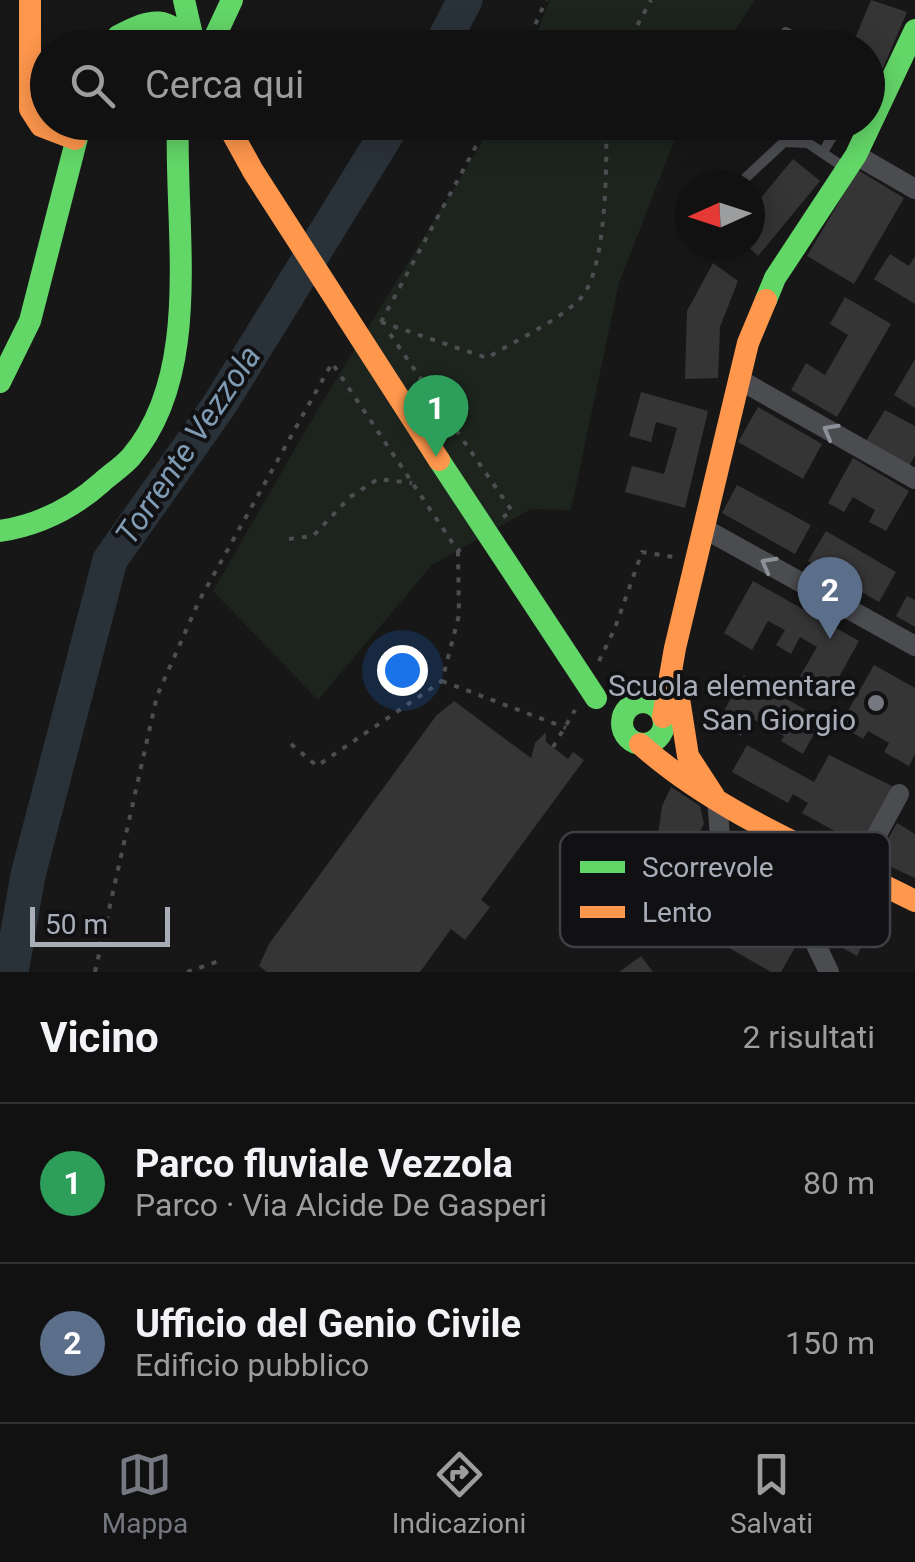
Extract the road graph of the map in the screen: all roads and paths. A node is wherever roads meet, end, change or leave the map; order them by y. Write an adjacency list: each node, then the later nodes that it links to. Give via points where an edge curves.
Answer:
1 (30, 0): 16 (street)
2 (184, 0): 10 (street)
3 (232, 0): 11 (street)
4 (546, 0): 12 (path)
5 (650, 0): 13 (path)
6 (125, 11): 7 (street)
7 (119, 30)
8 (134, 30): 9 (street, via 159,20)
9 (180, 30)
10 (195, 30)
11 (211, 30)
12 (533, 30)
13 (634, 30)
14 (915, 30): 15 (street)
15 (885, 93)
16 (30, 107)
17 (76, 140): 30 (street, via 36,299 18,356)
18 (177, 140): 34 (street, via 181,302 176,364 156,420 116,475 61,513)
19 (236, 140): 42 (street, bridge)
20 (478, 140): 21 (path, via 382,322 487,358 583,297 600,248)
21 (606, 140)
22 (830, 140): 24 (lane)
23 (862, 140): 25 (street)
24 (822, 152): 25 (lane); 26 (lane, via 808,143 784,142)
25 (852, 162): 27 (street); 29 (street, via 775,278)
26 (754, 170)
27 (915, 190)
28 (332, 363): 59 (path, via 199,601 157,696)
29 (740, 380): 31 (street, one-way to 29); 33 (street)
30 (0, 382)
31 (915, 478)
32 (412, 483): 35 (path, via 378,480 350,497 313,536)
33 (705, 529): 38 (street, one-way to 33); 39 (street)
34 (0, 531)
35 (289, 539)
36 (458, 551): 41 (path, via 460,615)
37 (657, 554): 40 (path, via 642,552)
38 (915, 646)
39 (675, 648): 43 (street); 44 (street); 51 (street, via 688,756)
40 (598, 662)
41 (442, 680): 45 (path); 47 (path, via 317,766)
42 (589, 696): 43 (street); 45 (path); 46 (street)
43 (635, 705): 44 (street, via 655,706); 46 (street, via 622,720)
44 (662, 724): 46 (street, via 654,742); 49 (street)
45 (566, 728): 48 (path)
46 (632, 739): 49 (street)
47 (291, 744)
48 (552, 748)
49 (684, 776): 51 (street)
50 (900, 794): 54 (street)
51 (717, 800): 52 (street); 53 (street)
52 (720, 832)
53 (779, 832)
54 (879, 832)
55 (890, 890): 56 (street)
56 (912, 902)
57 (817, 947): 61 (street)
58 (219, 961): 60 (path)
59 (95, 972)
60 (187, 972)
61 (829, 972)

